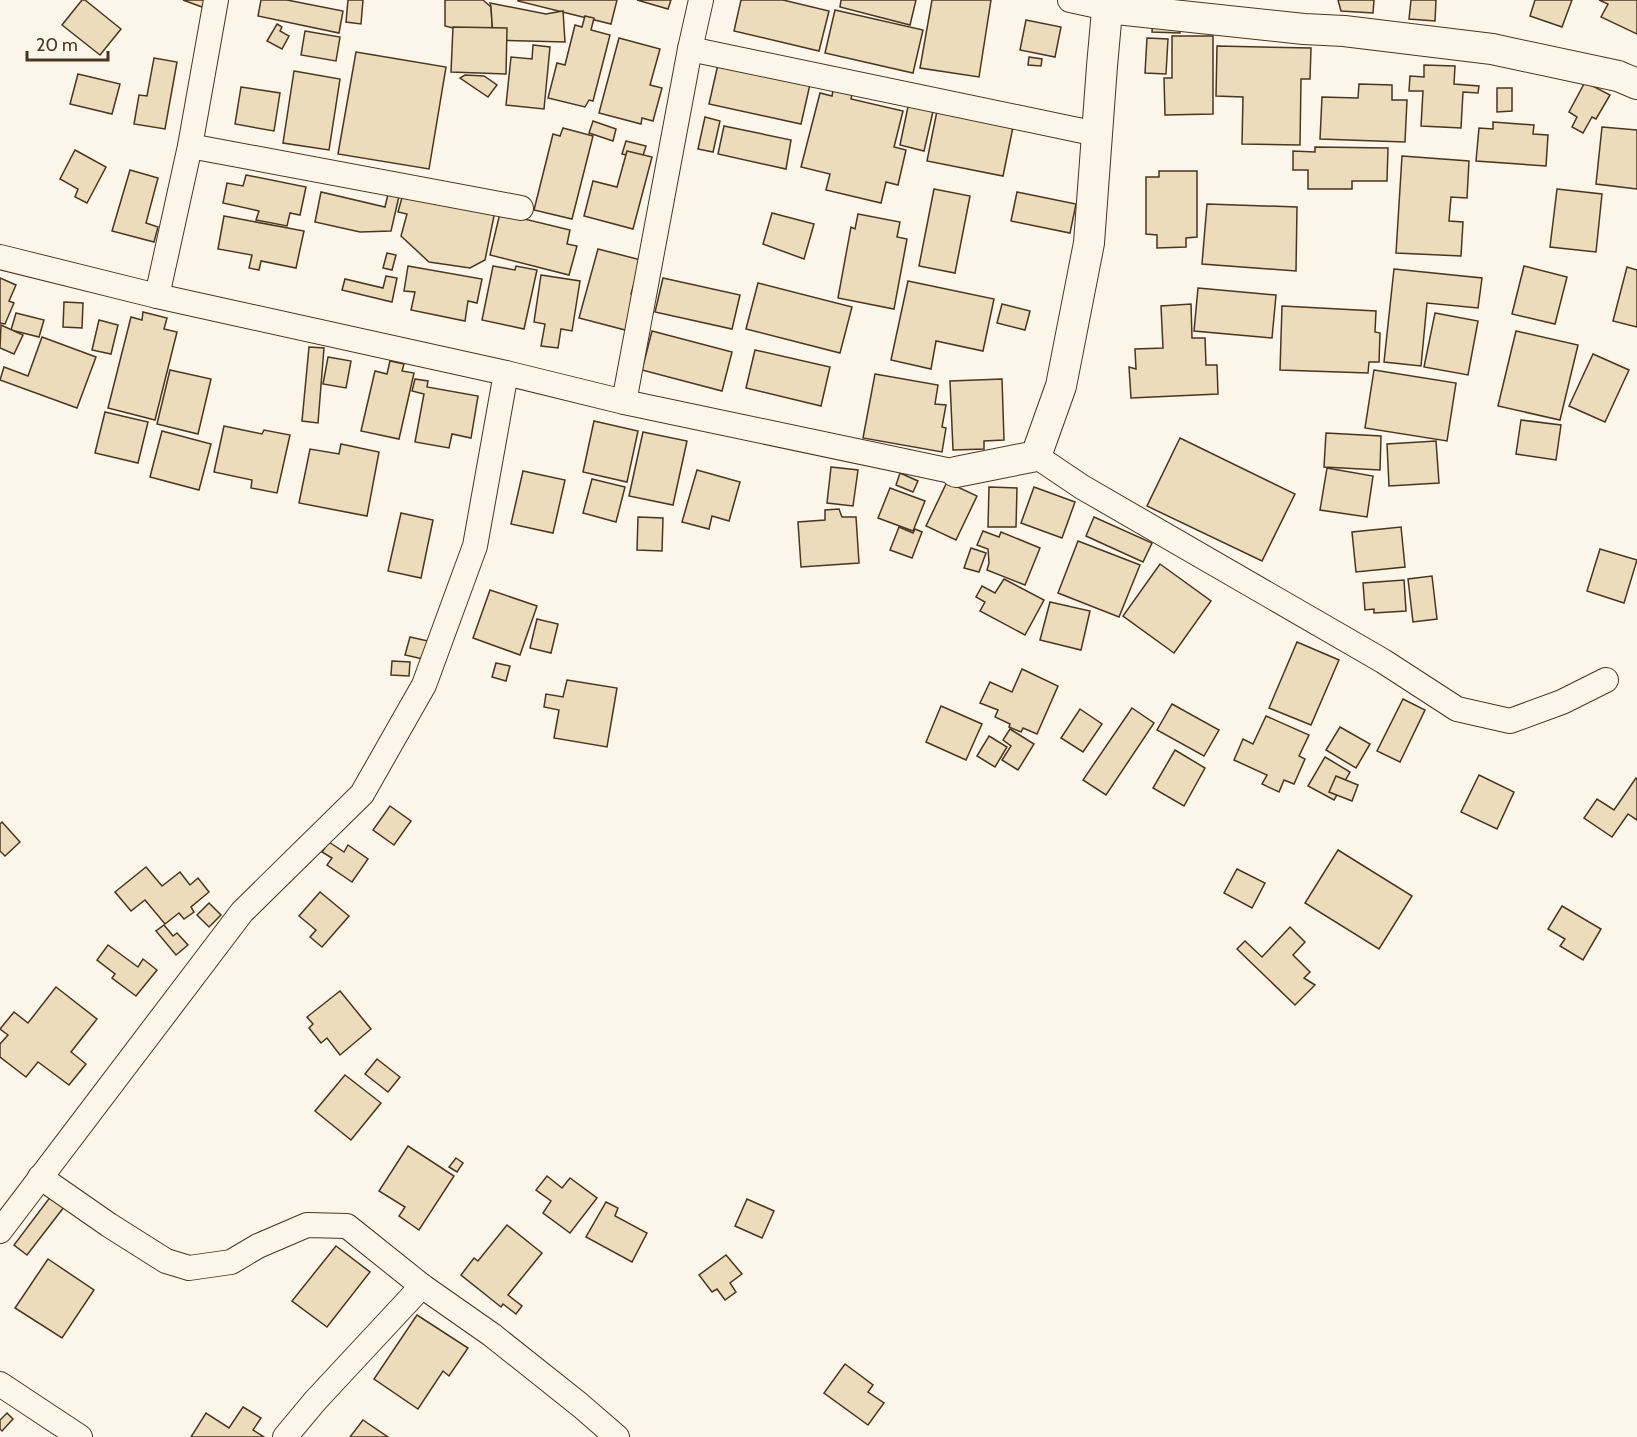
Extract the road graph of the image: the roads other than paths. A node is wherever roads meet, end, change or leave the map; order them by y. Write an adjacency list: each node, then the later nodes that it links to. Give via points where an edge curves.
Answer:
1 (216, 0): 8 (street)
2 (701, 0): 5 (street)
3 (1070, 0): 4 (street)
4 (1108, 4): 6 (street, via 1492,49 1618,76); 7 (street)
5 (690, 49): 7 (street); 13 (street)
6 (1637, 84)
7 (1097, 134): 14 (street, via 1089,243 1061,386)
8 (190, 146): 9 (street); 11 (street)
9 (521, 208)
10 (0, 257): 11 (street)
11 (156, 296): 12 (street)
12 (506, 373): 13 (street); 17 (street, via 475,546 424,685 362,794 242,912)
13 (624, 402): 15 (street)
14 (1036, 456): 15 (street); 16 (street, via 1082,487 1383,661 1457,709 1510,721)
15 (956, 472)
16 (1606, 680)
17 (40, 1177): 18 (street); 19 (street, via 166,1261 189,1268 231,1262 307,1225 347,1226)
18 (0, 1231)
19 (422, 1286): 22 (street); 23 (street, via 492,1335)
20 (0, 1384): 21 (street)
21 (80, 1437)
22 (285, 1437)
23 (616, 1437)

